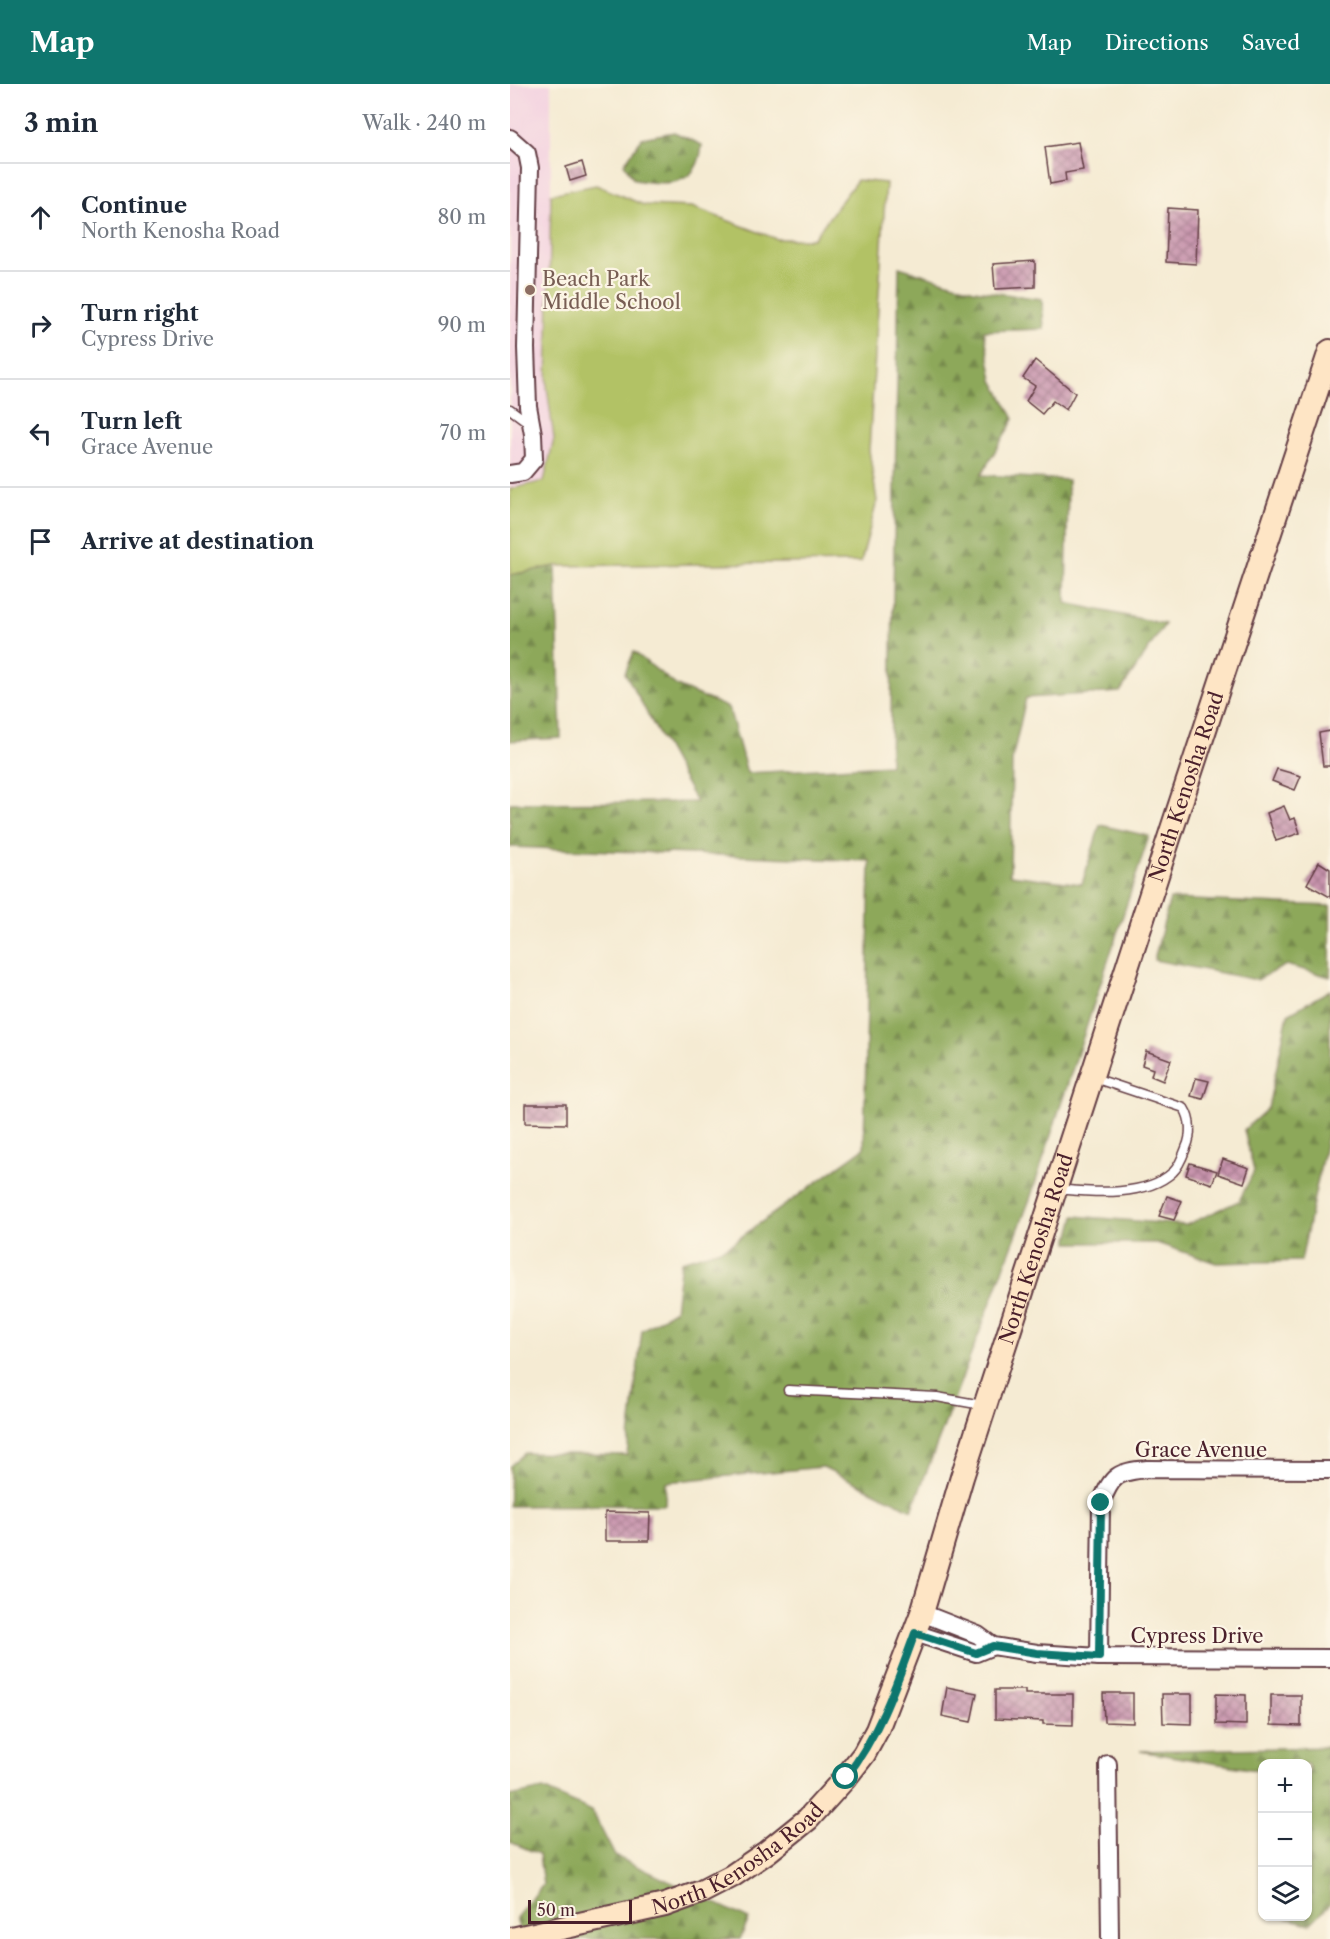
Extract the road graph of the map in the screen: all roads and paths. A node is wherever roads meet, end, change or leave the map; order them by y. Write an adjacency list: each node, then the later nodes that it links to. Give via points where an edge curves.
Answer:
1 (510, 138): 4 (street, via 527,153 530,168 526,348)
2 (1329, 359): 6 (street, North Kenosha Road)
3 (510, 409): 4 (lane)
4 (530, 424): 5 (street, via 534,459 523,472)
5 (510, 474)
6 (1092, 1078): 7 (street, North Kenosha Road); 7 (lane, via 1184,1108 1190,1117 1190,1141 1175,1171 1157,1185 1124,1191)
7 (1055, 1189): 9 (street, North Kenosha Road)
8 (788, 1390): 9 (lane, via 937,1397)
9 (986, 1406): 11 (street, North Kenosha Road)
10 (1330, 1470): 12 (street, Grace Avenue, via 1147,1469 1125,1471 1108,1483 1101,1503)
11 (919, 1623): 12 (street, Cypress Drive, via 976,1653 993,1646); 15 (street, North Kenosha Road, via 885,1714 864,1754 808,1820 732,1876 701,1892 665,1905)
12 (1099, 1657): 13 (street, Cypress Drive)
13 (1330, 1658)
14 (1108, 1764): 16 (street)
15 (512, 1939)
16 (1110, 1939)

